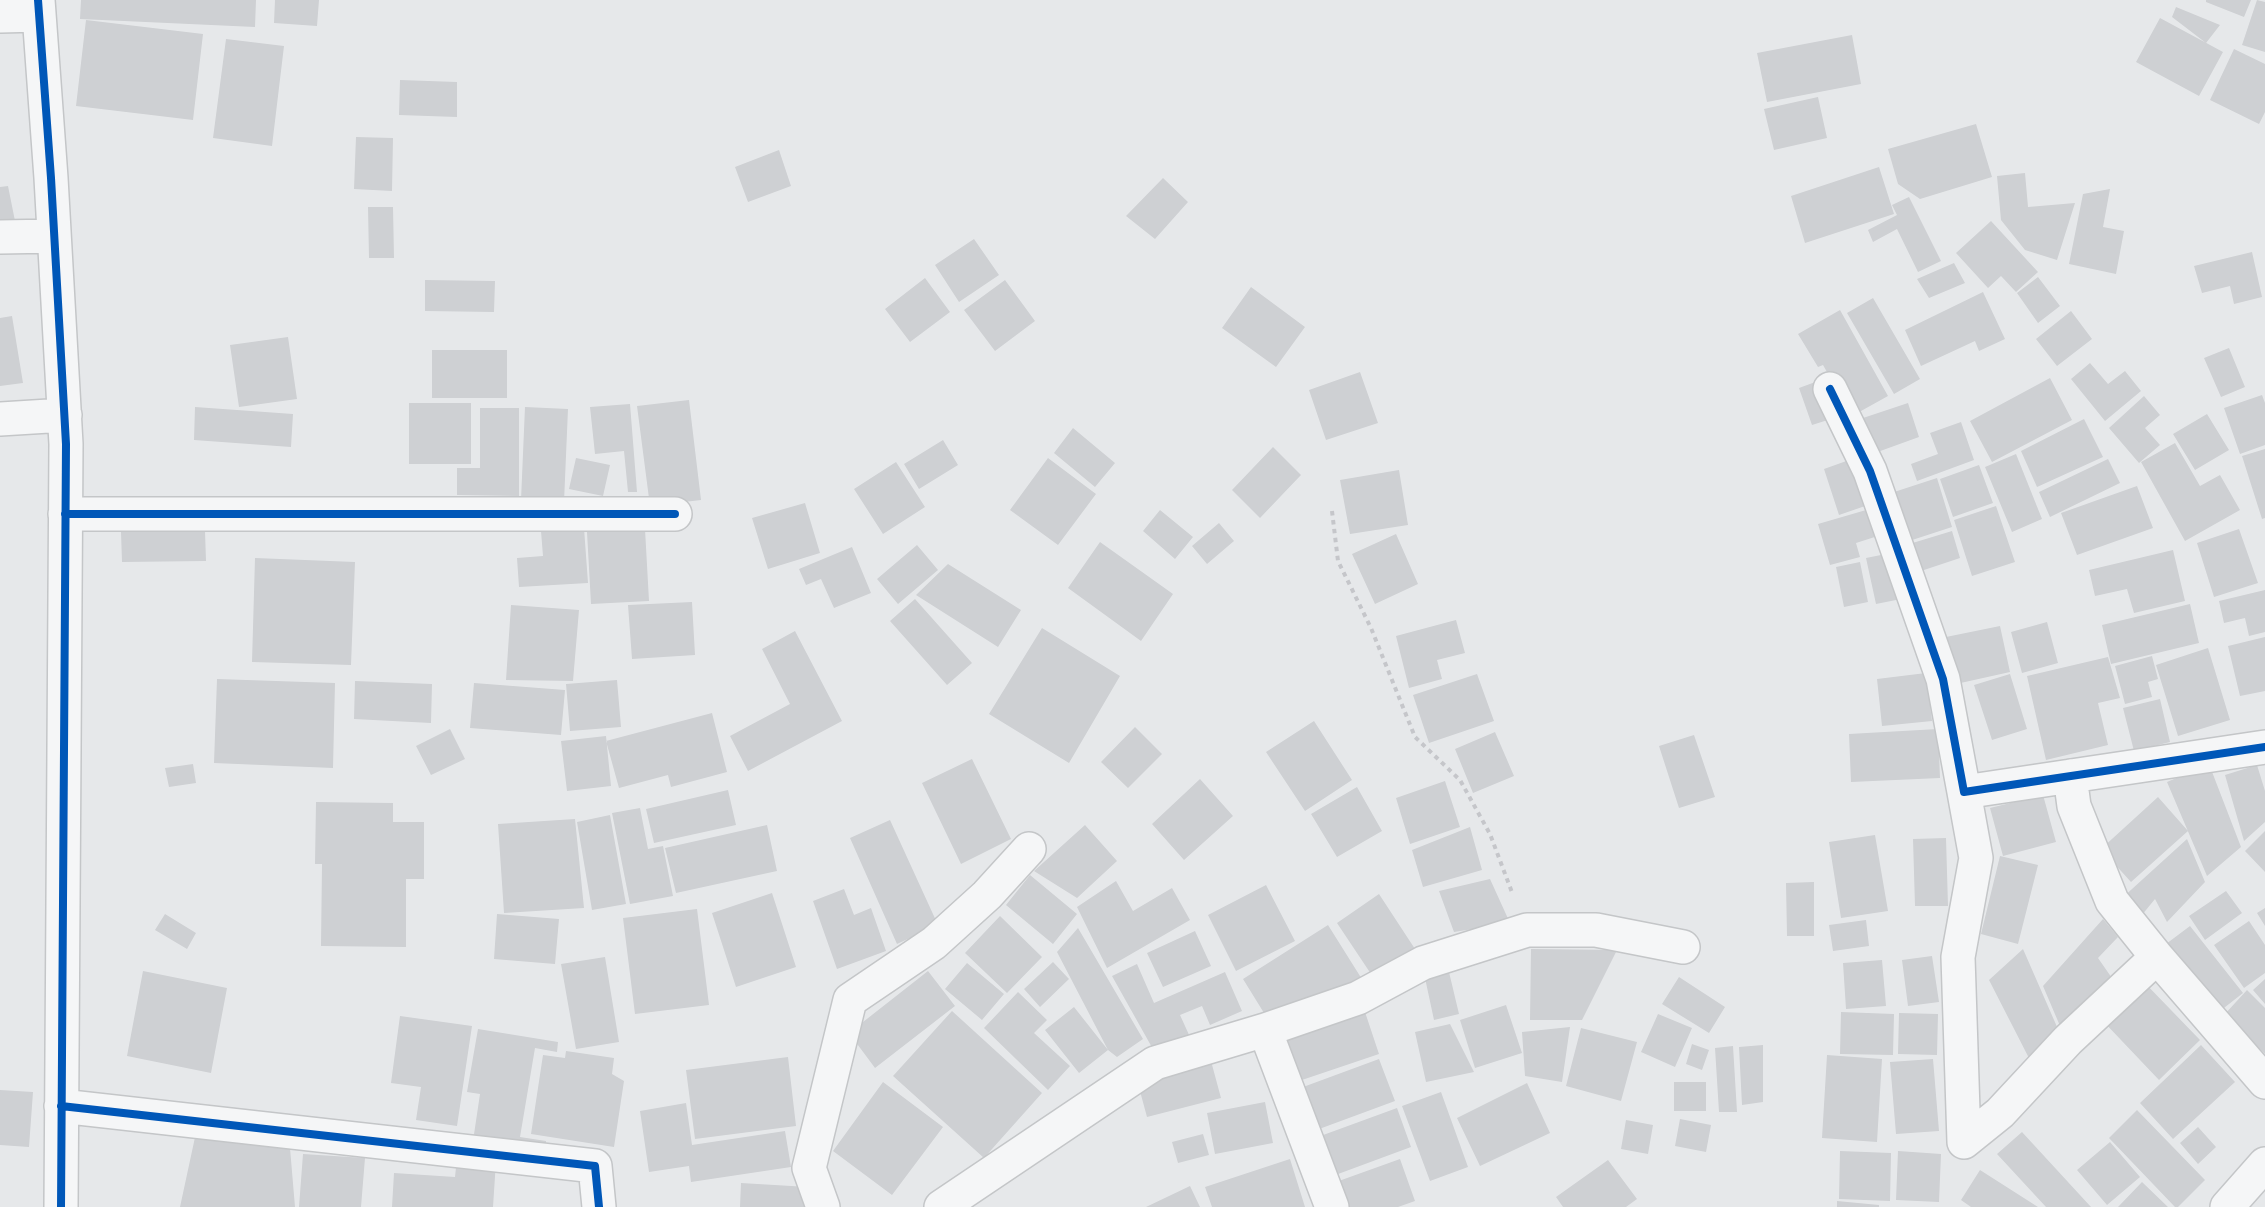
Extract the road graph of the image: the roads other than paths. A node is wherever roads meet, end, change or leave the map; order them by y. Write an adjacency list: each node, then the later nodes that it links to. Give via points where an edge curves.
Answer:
1 (38, 8): 2 (street); 3 (street)
2 (0, 16)
3 (54, 236): 4 (street); 6 (street)
4 (0, 237)
5 (1830, 389): 12 (street, via 1870,471 1939,668)
6 (65, 415): 7 (street); 8 (street)
7 (0, 419)
8 (65, 514): 9 (street); 18 (street)
9 (675, 514)
10 (2265, 747): 11 (street)
11 (2070, 776): 12 (street); 15 (street, via 2074,806 2112,901)
12 (1964, 792): 15 (street, via 1976,858 1958,957 1964,1142 2000,1113 2067,1041)
13 (1029, 849): 22 (street, via 987,895 934,943 850,1000 809,1168)
14 (1683, 947): 16 (street, via 1596,930 1527,930 1423,963 1358,998)
15 (2157, 957): 17 (street)
16 (1265, 1029): 23 (street, via 1155,1063); 24 (street)
17 (2265, 1082)
18 (61, 1106): 20 (street); 21 (street, via 595,1166)
19 (2265, 1164): 25 (street)
20 (61, 1207)
21 (599, 1207)
22 (823, 1207)
23 (941, 1207)
24 (1332, 1207)
25 (2227, 1207)

